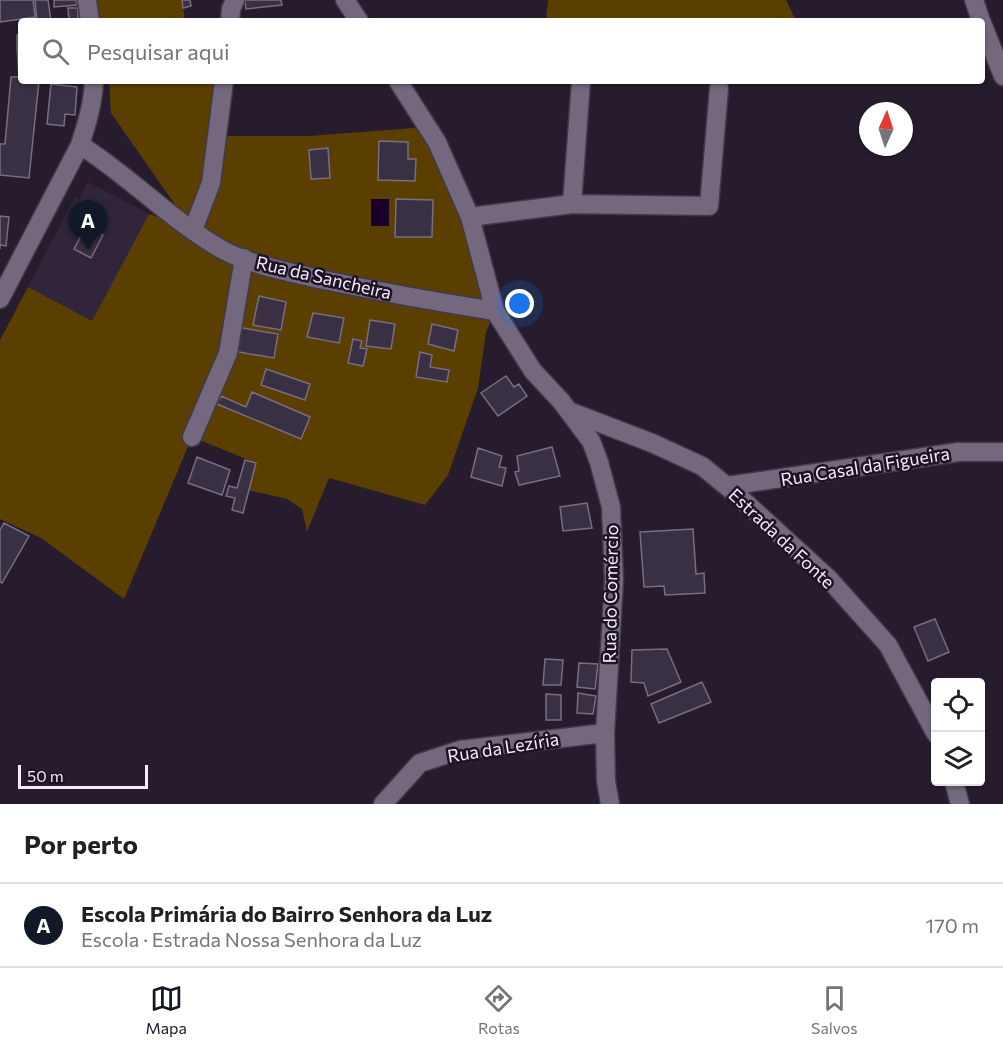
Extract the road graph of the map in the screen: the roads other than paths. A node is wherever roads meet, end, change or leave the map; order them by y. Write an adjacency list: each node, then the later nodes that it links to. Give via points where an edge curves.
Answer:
1 (87, 0): 5 (street)
2 (236, 0): 6 (street)
3 (345, 0): 7 (street)
4 (974, 0): 8 (street)
5 (90, 18)
6 (230, 18)
7 (357, 18)
8 (981, 18)
9 (985, 30): 10 (street)
10 (1003, 76)
11 (94, 84): 16 (street)
12 (224, 84): 19 (street, via 211,183)
13 (400, 84): 18 (street, Rua do Comércio, via 437,142)
14 (581, 84): 17 (street)
15 (719, 88): 17 (street, via 709,206)
16 (80, 145): 19 (street, Rua da Sancheira); 21 (street)
17 (572, 204): 18 (street)
18 (470, 217): 22 (street, Rua do Comércio)
19 (193, 230): 20 (street, Rua da Sancheira, via 225,251)
20 (244, 258): 22 (street, Rua da Sancheira, via 276,270); 24 (street, via 228,353)
21 (0, 299)
22 (495, 311): 23 (street, Rua do Comércio, via 533,372)
23 (569, 411): 26 (street, Estrada da Fonte, via 702,466); 28 (street, Rua do Comércio, via 591,441 611,507 614,580)
24 (192, 437)
25 (1003, 452): 26 (street, Rua Casal da Figueira, via 958,452)
26 (727, 486): 27 (street, Estrada da Fonte, via 829,579 888,645)
27 (935, 732)
28 (605, 733): 30 (street, Rua da Lezíria, via 450,753 420,763); 31 (street, Rua do Comércio)
29 (955, 786): 32 (street)
30 (383, 804)
31 (609, 804)
32 (960, 804)

